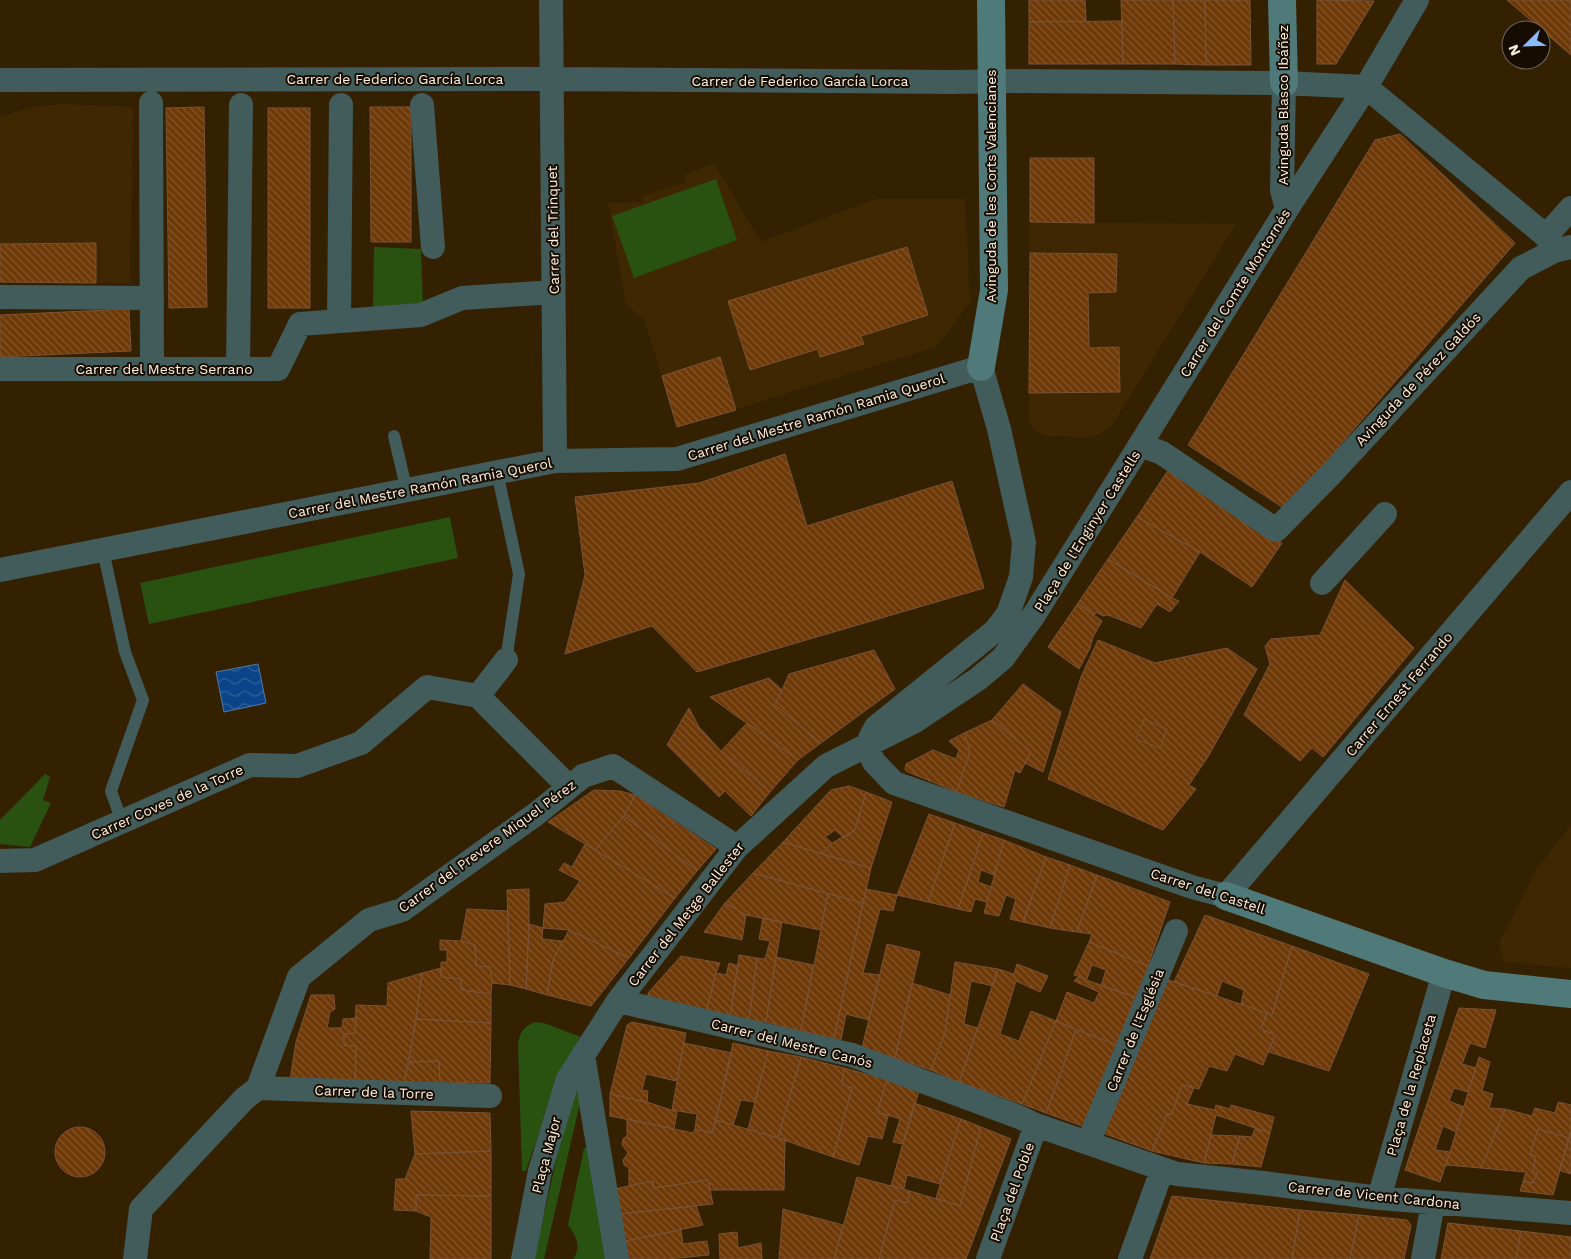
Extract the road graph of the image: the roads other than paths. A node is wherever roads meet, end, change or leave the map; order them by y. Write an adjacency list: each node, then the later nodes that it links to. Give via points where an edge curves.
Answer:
1 (551, 0): 5 (street, Carrer del Trinquet)
2 (991, 0): 7 (street, Avinguda de les Corts Valencianes)
3 (1282, 0): 8 (street, Avinguda Blasco Ibáñez)
4 (1417, 0): 9 (street, Carrer del Comte Montornés)
5 (552, 79): 6 (street, Carrer de Federico García Lorca); 7 (street, Carrer de Federico García Lorca); 29 (street, Carrer del Trinquet)
6 (0, 80)
7 (992, 81): 8 (street, Carrer de Federico García Lorca); 22 (street, Avinguda de les Corts Valencianes, via 994,290)
8 (1284, 83): 9 (street, Carrer de Federico García Lorca); 15 (street, Avinguda Blasco Ibáñez, via 1282,190)
9 (1366, 87): 15 (street, Carrer del Comte Montornés); 16 (street)
10 (151, 103): 20 (street)
11 (241, 105): 25 (street)
12 (342, 105): 21 (street)
13 (422, 105): 17 (street)
14 (1571, 208): 16 (street)
15 (1287, 209): 28 (street, Carrer del Comte Montornés)
16 (1557, 245): 28 (street, Avinguda de Pérez Galdós, via 1521,268 1276,530)
17 (433, 247)
18 (539, 293): 21 (street, via 462,298 422,315)
19 (0, 297): 20 (street)
20 (152, 298): 24 (street)
21 (339, 321): 25 (street, Carrer del Mestre Serrano, via 300,324 278,369)
22 (981, 367): 26 (street, Avinguda de les Corts Valencianes); 29 (street, Carrer del Mestre Ramón Ramia Querol, via 677,460)
23 (0, 369): 24 (street, Carrer del Mestre Serrano)
24 (152, 369): 25 (street, Carrer del Mestre Serrano)
25 (238, 369)
26 (999, 429): 37 (street, Plaça de l'Enginyer Castells, via 1024,542)
27 (394, 436): 31 (lane)
28 (1144, 439): 37 (street, Plaça de l'Enginyer Castells)
29 (555, 461): 30 (street, Carrer del Mestre Ramón Ramia Querol)
30 (497, 472): 31 (street, Carrer del Mestre Ramón Ramia Querol); 38 (lane, via 519,574)
31 (407, 491): 34 (street, Carrer del Mestre Ramón Ramia Querol)
32 (1571, 492): 45 (street, Carrer Ernest Ferrando)
33 (1385, 514): 36 (street)
34 (103, 550): 35 (street, Carrer del Mestre Ramón Ramia Querol); 42 (lane, via 125,652 143,700 111,791)
35 (0, 570)
36 (1322, 583)
37 (1017, 621): 40 (street, Carrer del Metge Ballester, via 1003,658 978,679 915,721)
38 (506, 660): 39 (street)
39 (478, 696): 41 (street); 42 (street, Carrer Coves de la Torre, via 427,687 361,743 297,766 250,766)
40 (866, 745): 43 (street, Carrer del Metge Ballester, via 826,766); 45 (street, Carrer del Castell, via 874,762 894,783)
41 (569, 788): 43 (street, Carrer del Prevere Miquel Pérez, via 583,776 613,766); 51 (street, Carrer del Prevere Miquel Pérez, via 402,910 369,920 299,977)
42 (122, 822): 44 (street, Carrer Coves de la Torre, via 36,860)
43 (737, 847): 49 (street, Carrer del Metge Ballester)
44 (0, 861)
45 (1226, 896): 47 (street, Carrer del Castell)
46 (1176, 931): 54 (street, Carrer de l'Església)
47 (1444, 973): 48 (street, Carrer del Castell, via 1484,985); 56 (street, Plaça de la Replaceta)
48 (1571, 994)
49 (613, 1008): 50 (street, Plaça Major); 53 (street, Carrer del Mestre Canós, via 852,1056)
50 (583, 1055): 60 (street, Plaça Major, via 568,1079 540,1171); 61 (street)
51 (258, 1088): 52 (street, Carrer de la Torre); 59 (street, Carrer del Prevere Miquel Pérez, via 141,1209)
52 (490, 1096)
53 (1028, 1121): 54 (street, Plaça del Poble); 62 (street, Plaça del Poble)
54 (1091, 1136): 55 (street, Plaça del Poble)
55 (1170, 1172): 56 (street, Carrer de Vicent Cardona); 63 (street)
56 (1379, 1198): 57 (street, Carrer de Vicent Cardona)
57 (1433, 1202): 58 (street, Carrer de Vicent Cardona); 64 (street)
58 (1571, 1213)
59 (135, 1259)
60 (523, 1259)
61 (617, 1259)
62 (988, 1259)
63 (1130, 1259)
64 (1422, 1259)

